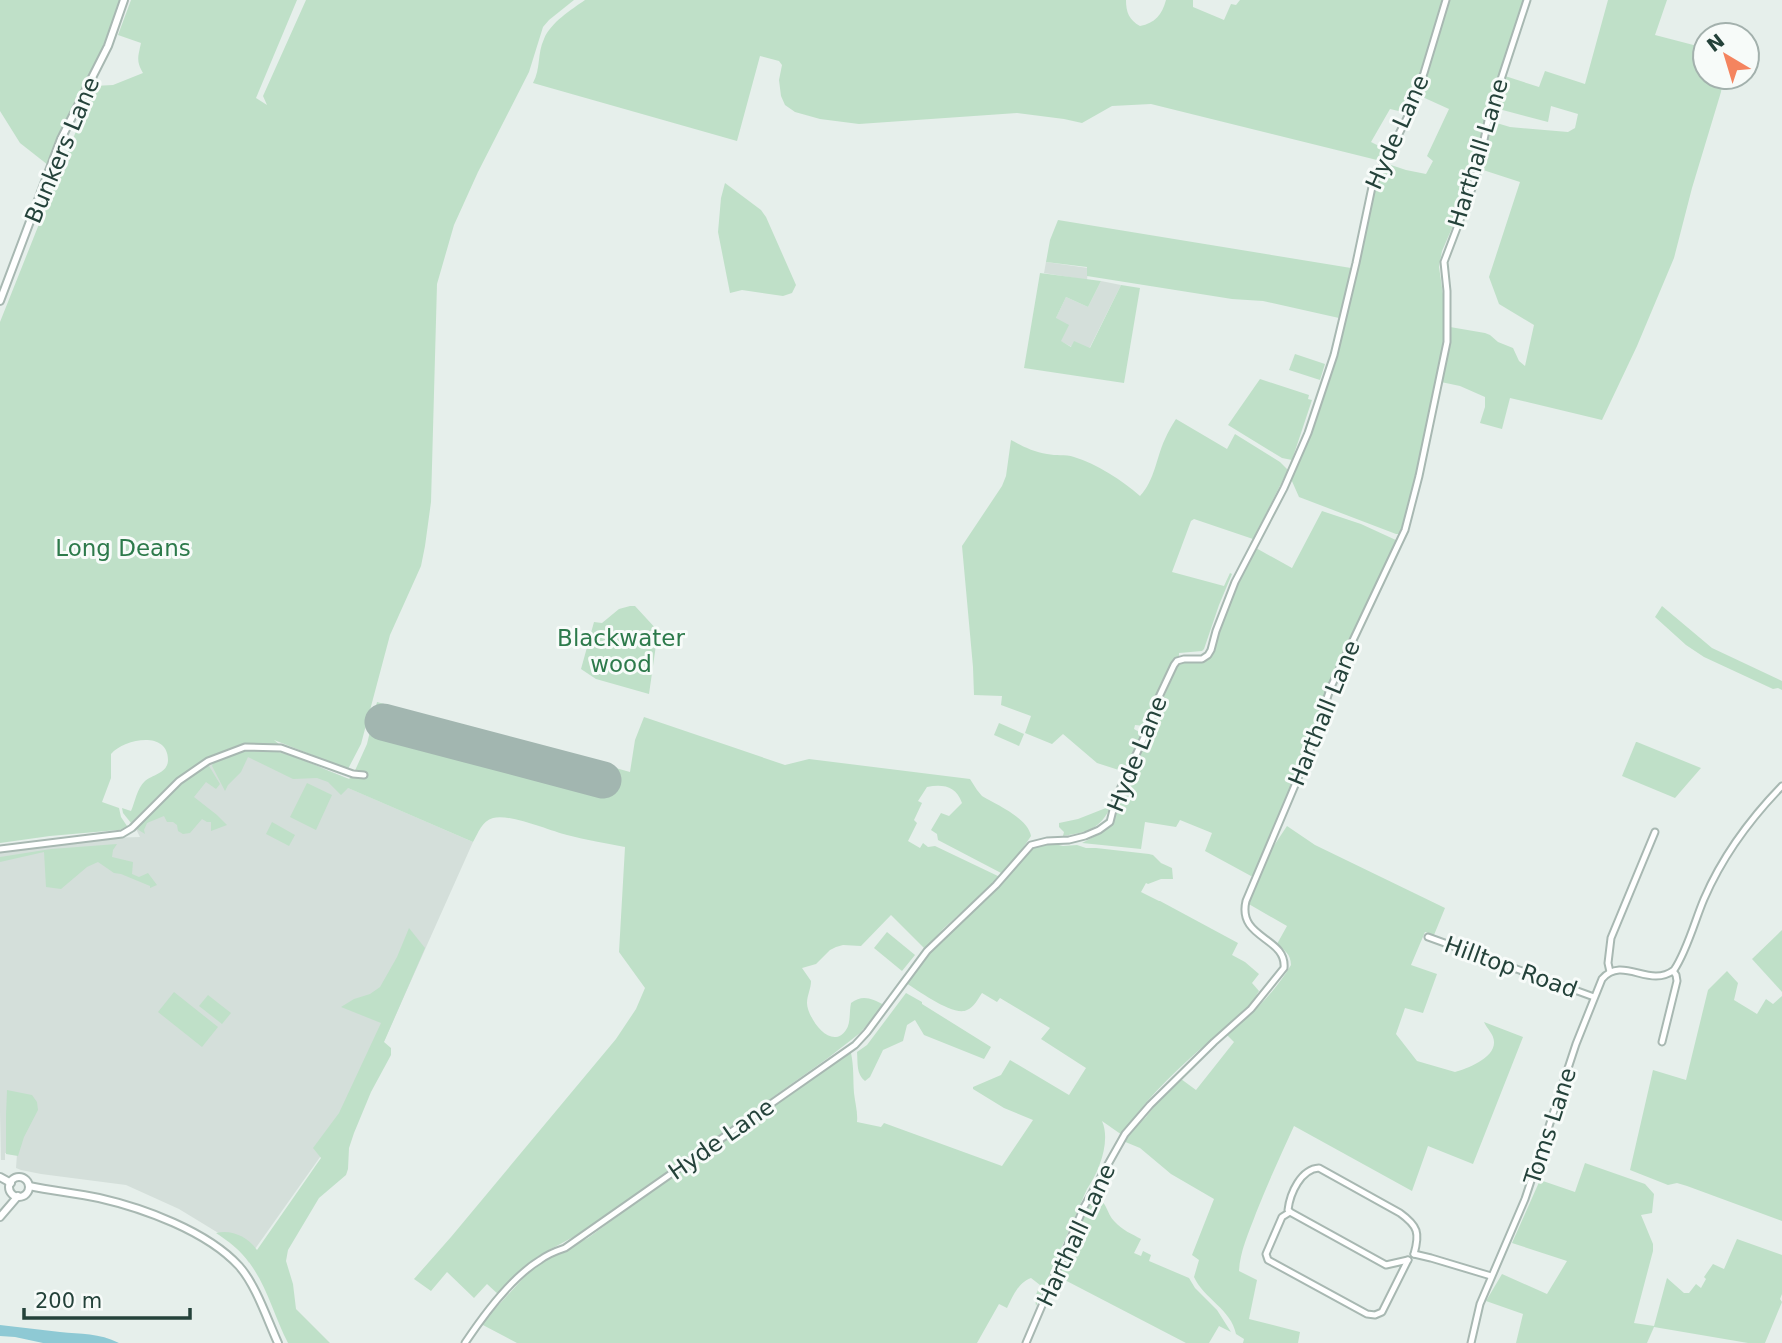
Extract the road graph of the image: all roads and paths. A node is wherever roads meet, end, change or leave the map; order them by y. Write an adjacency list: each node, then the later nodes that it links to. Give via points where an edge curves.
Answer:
1 (124, 0): 4 (street, Bunkers Lane, via 108,46 61,139)
2 (1446, 0): 26 (street, Hyde Lane, via 1409,114 1372,187 1334,355 1308,433 1235,582 1208,656 1174,665 1116,798 1110,822 1085,836 1031,845 927,951 855,1045 565,1248 526,1270)
3 (1527, 0): 27 (street, Harthall Lane, via 1489,116 1476,178 1444,262 1446,349 1405,530 1330,689 1312,745 1246,901 1245,919 1281,953 1284,968 1251,1009 1150,1104 1125,1134 1084,1207)
4 (0, 301)
5 (364, 775): 8 (street, via 281,748 245,747 208,761 179,781 122,834)
6 (1782, 786): 10 (street, via 1724,859)
7 (1655, 832): 11 (street, via 1611,938)
8 (0, 849)
9 (1428, 937): 12 (street, Hilltop Road)
10 (1672, 971): 11 (street, via 1658,977); 13 (street, via 1677,981)
11 (1610, 972): 12 (street, Toms Lane)
12 (1594, 997): 23 (street, Toms Lane, via 1525,1199)
13 (1662, 1042)
14 (0, 1177): 15 (street)
15 (11, 1183): 16 (street, via 21,1177); 17 (street, via 11,1191)
16 (29, 1186): 17 (street, via 27,1193); 25 (street, via 102,1199 163,1217 206,1240 240,1266)
17 (18, 1196): 19 (street)
18 (1290, 1212): 20 (street, via 1301,1178 1319,1167 1410,1220 1418,1242); 22 (street); 24 (street, via 1283,1217 1266,1254 1268,1260 1367,1314 1382,1312)
19 (0, 1217)
20 (1414, 1255): 21 (street); 23 (street)
21 (1408, 1260): 22 (street); 24 (street)
22 (1389, 1266): 24 (street)
23 (1491, 1276): 28 (street, Toms Lane)
24 (1399, 1279)
25 (278, 1343)
26 (465, 1343)
27 (1026, 1343)
28 (1471, 1343)

